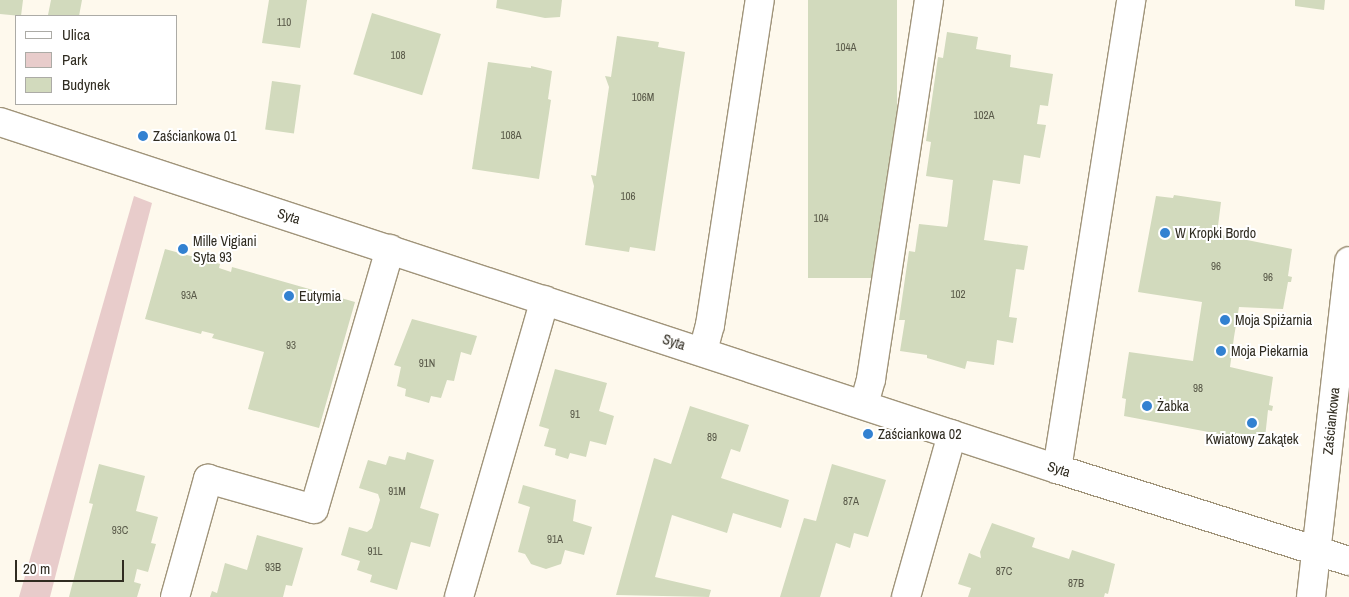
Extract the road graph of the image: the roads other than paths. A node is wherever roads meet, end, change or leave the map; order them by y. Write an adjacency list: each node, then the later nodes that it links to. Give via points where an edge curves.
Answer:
1 (760, 0): 8 (street, via 710,325)
2 (929, 0): 9 (street, via 871,379)
3 (1131, 0): 11 (street)
4 (0, 122): 5 (street, Syta)
5 (390, 249): 7 (street, Syta); 14 (street, via 314,509 208,479)
6 (1349, 261): 12 (street, Zaściankowa)
7 (545, 300): 8 (street, Syta); 15 (street)
8 (703, 351): 9 (street, Syta)
9 (864, 404): 10 (street, Syta)
10 (952, 434): 11 (street, Syta); 16 (street)
11 (1057, 469): 12 (street, Syta)
12 (1315, 552): 13 (street, Syta); 17 (street, Zaściankowa)
13 (1349, 561)
14 (176, 597)
15 (459, 597)
16 (906, 597)
17 (1311, 597)

